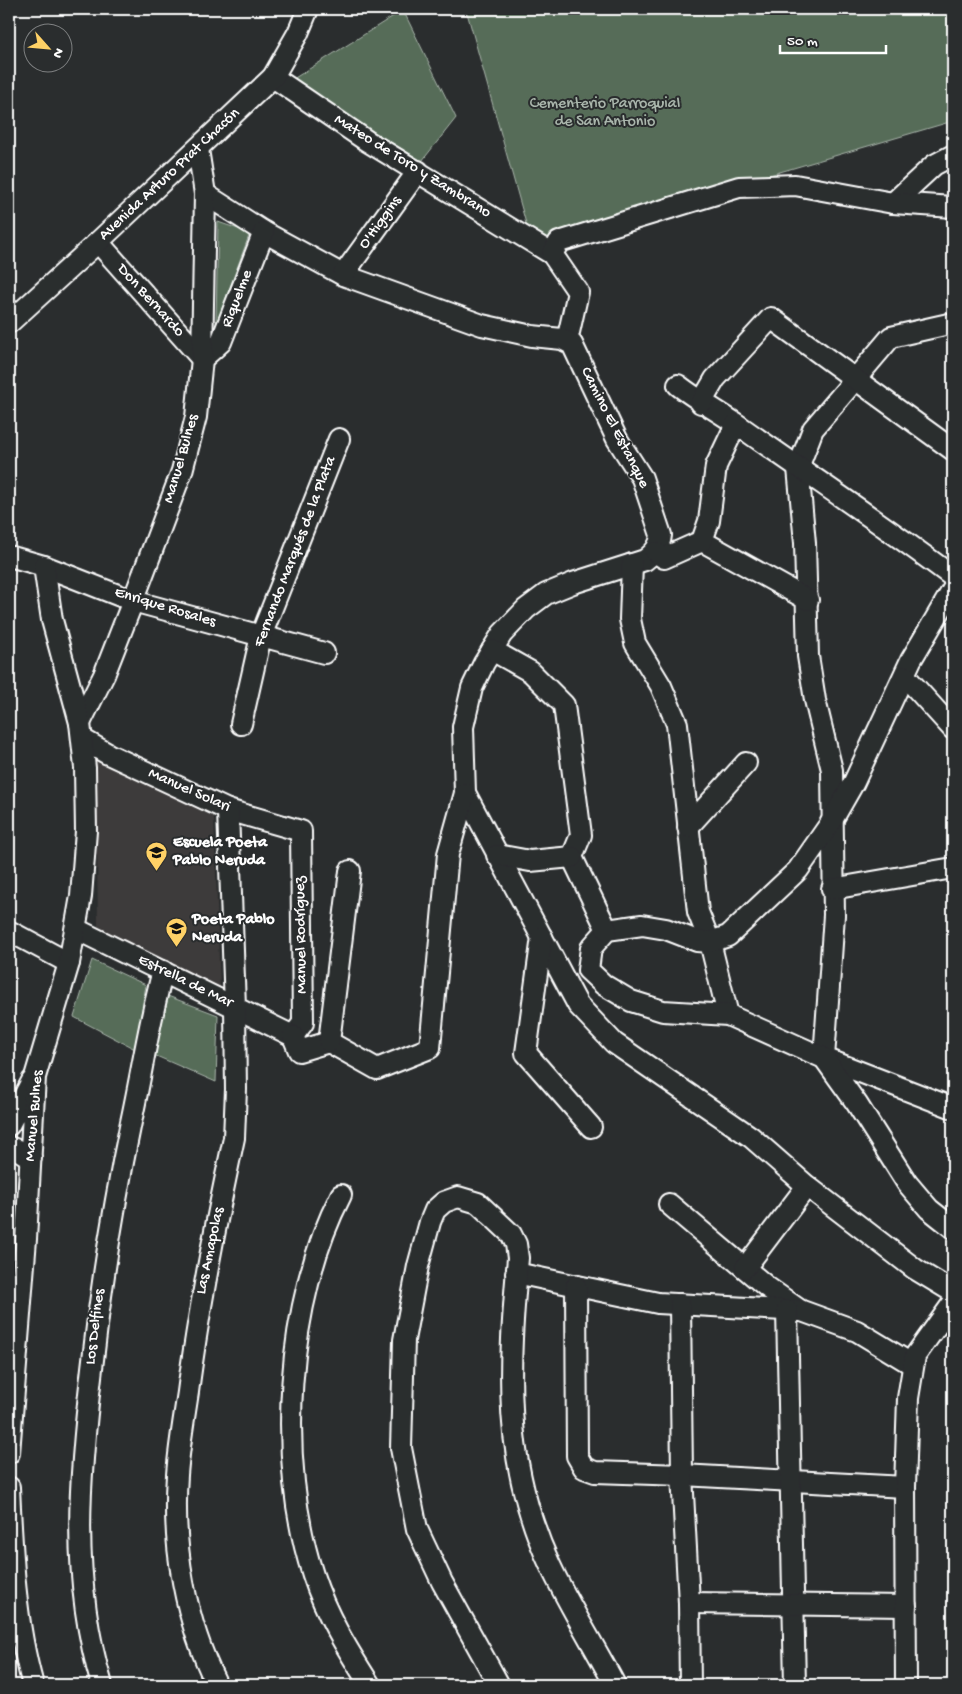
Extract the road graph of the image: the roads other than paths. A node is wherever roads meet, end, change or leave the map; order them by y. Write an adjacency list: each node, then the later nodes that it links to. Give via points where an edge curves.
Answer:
1 (308, 9): 2 (street, Avenida Arturo Prat Chacón)
2 (274, 77): 3 (street, Avenida Arturo Prat Chacón); 5 (street, Mateo de Toro y Zambrano, via 367,141)
3 (198, 149): 6 (street, Manuel Bulnes); 10 (street, Avenida Arturo Prat Chacón)
4 (953, 155): 7 (street, via 934,165)
5 (418, 171): 11 (street, Mateo de Toro y Zambrano); 12 (street, O'Higgins)
6 (205, 194): 9 (street); 16 (street, Manuel Bulnes)
7 (893, 203): 8 (street); 11 (street, via 796,185 739,187 559,242)
8 (953, 207)
9 (264, 232): 12 (street); 16 (street, Riquelme, via 221,342)
10 (98, 242): 13 (street, Avenida Arturo Prat Chacón); 16 (street, Don Bernardo)
11 (552, 254): 15 (street, via 578,292)
12 (343, 275): 15 (street, via 482,325)
13 (9, 323)
14 (953, 323): 17 (street, via 891,337)
15 (567, 341): 25 (street, Camino El Estanque, via 576,349 617,439 642,478 661,535)
16 (202, 359): 32 (street, Manuel Bulnes, via 190,444)
17 (854, 380): 19 (street, via 771,318 715,379); 22 (street); 23 (street, via 812,429)
18 (678, 385): 19 (street)
19 (701, 403): 20 (street)
20 (736, 424): 23 (street); 24 (street, via 716,466 709,521)
21 (339, 439): 33 (street, Fernando Marqués de la Plata)
22 (953, 450)
23 (798, 468): 29 (street, via 879,521); 31 (street)
24 (702, 541): 25 (street, via 664,558); 31 (street)
25 (655, 552): 27 (street)
26 (9, 556): 28 (street, Enrique Rosales)
27 (632, 564): 34 (street, via 536,600 502,634); 44 (street, via 630,619 635,643 661,686 677,724)
28 (44, 566): 32 (street, Enrique Rosales); 39 (street, Manuel Bulnes, via 52,620)
29 (953, 578)
30 (953, 589): 36 (street)
31 (808, 600): 43 (street, via 808,656 832,770)
32 (133, 601): 33 (street, Enrique Rosales); 39 (street, Manuel Bulnes)
33 (261, 636): 35 (street, Enrique Rosales); 37 (street, Fernando Marqués de la Plata)
34 (492, 650): 41 (street, via 472,688 463,727); 47 (street, via 531,672 564,705 581,835)
35 (324, 653)
36 (904, 676): 38 (street); 43 (street, via 854,782)
37 (241, 724)
38 (953, 729)
39 (81, 731): 42 (street, Manuel Solari, via 108,754); 51 (street, Manuel Bulnes, via 86,831)
40 (746, 763): 44 (street)
41 (465, 793): 46 (street); 61 (street, via 448,854 430,1048 377,1069)
42 (228, 810): 45 (street, Manuel Solari); 58 (street, Las Amapolas)
43 (832, 819): 50 (street); 55 (street, via 798,870 728,936)
44 (688, 827): 55 (street, via 698,912)
45 (300, 831): 60 (street, Manuel Rodríguez, via 302,1023)
46 (497, 855): 47 (street, via 530,861); 54 (street)
47 (572, 857): 52 (street)
48 (953, 868): 50 (street)
49 (350, 871): 61 (street)
50 (832, 889): 62 (street, via 832,958)
51 (76, 929): 56 (street, Manuel Bulnes); 57 (street, Estrella de Mar)
52 (607, 930): 55 (street, via 642,925); 59 (street, via 591,948 588,970 604,985 631,1001 663,1011)
53 (9, 931): 56 (street)
54 (542, 936): 66 (street, via 526,1053); 69 (street, via 578,1006 614,1043 744,1132)
55 (710, 942): 59 (street)
56 (69, 963): 63 (street, Manuel Bulnes)
57 (163, 971): 58 (street, Estrella de Mar); 90 (street, Los Delfines, via 152,1008 114,1201 81,1472 81,1581 89,1637)
58 (235, 1007): 60 (street, Estrella de Mar); 91 (street, Las Amapolas, via 234,1138 198,1315 176,1499 179,1551 188,1602 204,1656)
59 (728, 1016): 62 (street)
60 (293, 1036): 61 (street, Estrella de Mar, via 299,1051)
61 (330, 1042)
62 (824, 1058): 64 (street); 72 (street, via 907,1183 929,1209)
63 (35, 1077): 65 (street); 68 (street, Manuel Bulnes)
64 (953, 1108)
65 (9, 1125)
66 (591, 1127)
67 (9, 1147): 68 (street)
68 (30, 1158): 81 (street, Manuel Bulnes)
69 (807, 1186): 73 (street); 76 (street, via 915,1269)
70 (341, 1195): 92 (street, via 321,1239 304,1304 294,1374 293,1473 299,1522 313,1576 336,1632)
71 (669, 1204): 73 (street)
72 (953, 1228)
73 (745, 1268): 79 (street)
74 (516, 1273): 75 (street); 93 (street, via 517,1251 511,1234 472,1200 458,1197 444,1202 435,1210 430,1222 404,1340 401,1448 417,1529 442,1582); 94 (street, via 510,1346 516,1459 527,1502 550,1565)
75 (576, 1286): 78 (street, via 658,1303); 82 (street, via 577,1456 580,1463 595,1472)
76 (953, 1292)
77 (953, 1303): 80 (street, via 920,1348)
78 (680, 1304): 79 (street); 82 (street)
79 (794, 1311): 80 (street, via 857,1331); 83 (street)
80 (912, 1365): 85 (street)
81 (9, 1453)
82 (682, 1475): 83 (street); 86 (street)
83 (790, 1480): 85 (street); 87 (street)
84 (9, 1487): 89 (street, via 22,1633)
85 (905, 1488): 88 (street)
86 (690, 1603): 87 (street); 95 (street)
87 (793, 1606): 88 (street); 96 (street)
88 (906, 1606): 97 (street)
89 (33, 1685)
90 (102, 1685)
91 (217, 1685)
92 (370, 1685)
93 (499, 1685)
94 (615, 1685)
95 (690, 1685)
96 (795, 1685)
97 (906, 1685)

